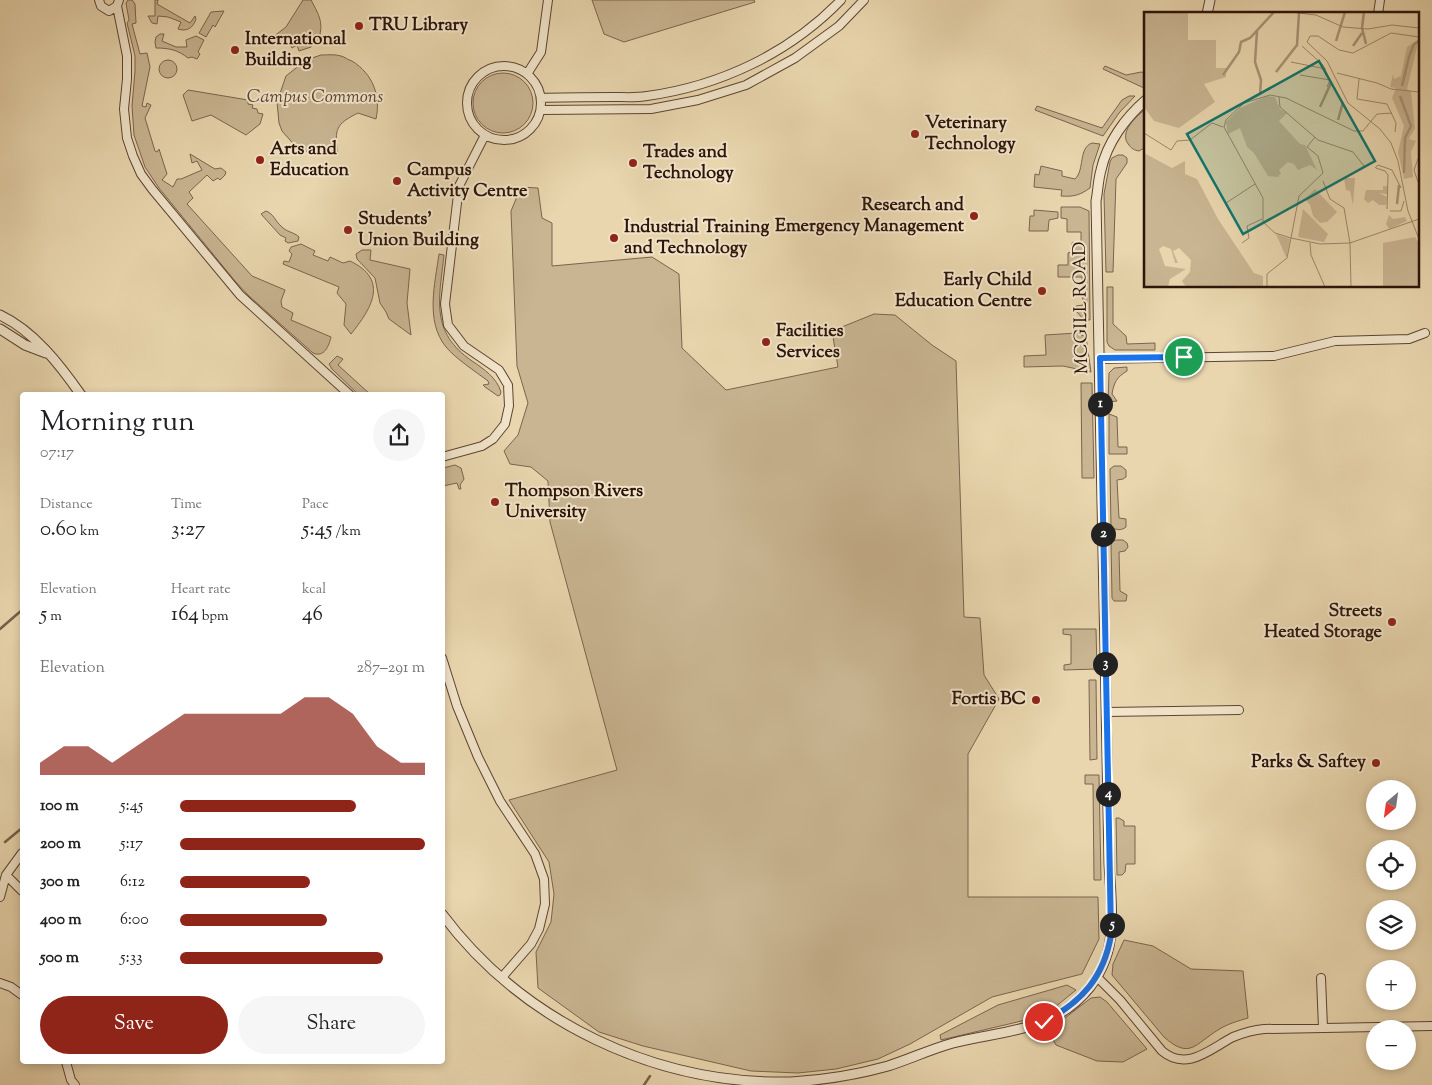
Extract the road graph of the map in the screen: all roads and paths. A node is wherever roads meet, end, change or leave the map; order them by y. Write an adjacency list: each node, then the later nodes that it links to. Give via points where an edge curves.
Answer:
1 (99, 0): 6 (street, via 101,6)
2 (548, 0): 8 (street, via 541,52)
3 (841, 0): 9 (street, via 788,44 738,71 694,86 646,96)
4 (864, 0): 11 (street, via 839,26 795,58 746,85 698,100 651,109)
5 (118, 3): 6 (street); 7 (street)
6 (109, 11): 7 (street)
7 (120, 26): 19 (street, via 127,56 124,109 127,138 141,174 240,294)
8 (527, 74): 9 (street, via 534,80); 12 (street, via 509,66 499,66 480,75 472,84 468,112 476,128)
9 (541, 98): 11 (street)
10 (1144, 102): 17 (street, MCGILL ROAD, via 1131,113 1111,143 1101,169 1096,201)
11 (540, 110): 12 (street, via 536,121 520,137 508,140)
12 (485, 135): 20 (street, via 459,186 445,304 448,325 464,346 499,370 508,385 509,406 505,424 493,439 482,446)
13 (0, 315): 16 (street, via 28,333)
14 (0, 329): 16 (street, via 25,345)
15 (1425, 333): 17 (street, via 1409,340 1335,341 1274,356)
16 (46, 353): 18 (street)
17 (1100, 358): 23 (street, MCGILL ROAD)
18 (79, 392)
19 (347, 392)
20 (445, 456)
21 (445, 668): 30 (street, via 478,757 500,801 536,854 544,879 545,904 539,929 531,944)
22 (1239, 710): 23 (street)
23 (1106, 712): 31 (street, MCGILL ROAD, via 1112,922 1107,952)
24 (20, 856): 25 (street)
25 (6, 875): 26 (street); 27 (street)
26 (20, 889)
27 (0, 897)
28 (445, 918): 29 (street, MCGILL ROAD)
29 (467, 944): 30 (street, via 477,949); 35 (street, MCGILL ROAD, via 505,982)
30 (504, 975): 35 (street)
31 (1097, 977): 35 (street, MCGILL ROAD, via 1073,1003 1042,1023 952,1044 864,1072 791,1082 725,1080 660,1067 597,1042); 37 (street, via 1162,1052 1178,1060 1194,1059 1255,1030)
32 (1321, 978): 37 (street)
33 (0, 983): 34 (street)
34 (20, 994)
35 (544, 1012)
36 (1432, 1026): 37 (street)
37 (1323, 1028)
38 (67, 1064): 39 (street)
39 (75, 1085)

